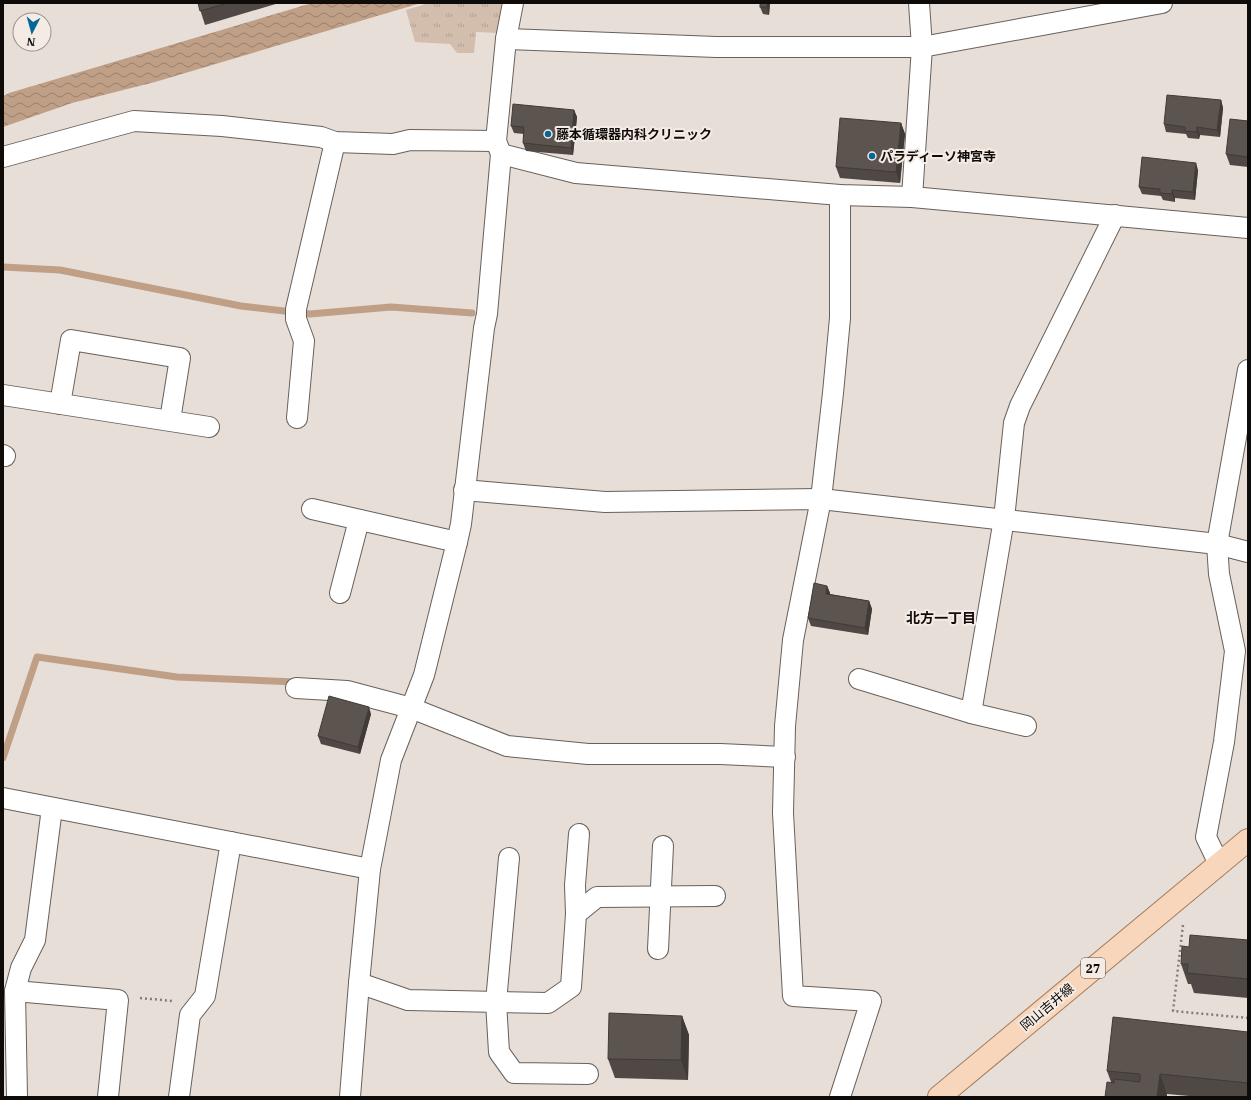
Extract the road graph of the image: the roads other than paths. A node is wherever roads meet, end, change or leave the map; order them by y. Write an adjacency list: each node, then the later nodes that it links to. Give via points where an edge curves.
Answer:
1 (513, 3): 4 (street)
2 (919, 3): 5 (street)
3 (1162, 3): 5 (street)
4 (506, 39): 5 (street, via 716,47); 7 (street)
5 (922, 47): 10 (street)
6 (335, 142): 7 (street, via 394,144 410,140); 8 (street, via 321,137 229,127 134,121); 16 (street, via 296,314 304,341)
7 (499, 148): 9 (street, via 576,173); 19 (street, via 487,314)
8 (3, 157)
9 (840, 195): 10 (street); 20 (street, via 840,318)
10 (912, 197): 11 (street)
11 (1115, 215): 12 (street); 22 (street, via 1014,422)
12 (1248, 228)
13 (1248, 370): 25 (street)
14 (3, 395): 15 (street)
15 (60, 404): 17 (street); 17 (street, via 71,340 180,358)
16 (297, 418)
17 (170, 420): 18 (street)
18 (209, 426)
19 (464, 490): 20 (street, via 605,502); 24 (street)
20 (821, 499): 22 (street); 33 (street, via 793,640)
21 (312, 509): 23 (street)
22 (1004, 519): 25 (street); 31 (street)
23 (359, 520): 24 (street); 27 (street)
24 (457, 542): 30 (street, via 424,675)
25 (1217, 544): 26 (street); 41 (street, via 1219,574 1235,652 1224,742 1206,837)
26 (1248, 552)
27 (340, 594)
28 (859, 679): 31 (street)
29 (296, 688): 30 (street, via 347,691)
30 (411, 708): 33 (street, via 507,746 588,754 720,754); 42 (street, via 391,760)
31 (971, 713): 32 (street)
32 (1026, 726)
33 (785, 757): 55 (street, via 783,813 793,996 870,1001)
34 (3, 798): 35 (street)
35 (52, 808): 38 (street); 48 (street, via 34,940 21,968)
36 (579, 834): 45 (street, via 575,885)
37 (1248, 840): 41 (main road, 岡山吉井線 / 27)
38 (231, 842): 42 (street); 53 (street, via 204,996 190,1015)
39 (663, 846): 43 (street)
40 (509, 858): 49 (street)
41 (1218, 864): 56 (main road, 岡山吉井線 / 27)
42 (370, 869): 47 (street)
43 (660, 896): 44 (street); 45 (street, via 596,897); 46 (street)
44 (715, 896)
45 (576, 914): 49 (street, via 571,987 548,1003)
46 (658, 949)
47 (359, 983): 49 (street, via 408,1000); 54 (street)
48 (15, 990): 51 (street); 52 (street, via 118,1000)
49 (496, 1002): 50 (street, via 499,1052 514,1073)
50 (588, 1074)
51 (17, 1097)
52 (108, 1097)
53 (179, 1097)
54 (350, 1097)
55 (840, 1097)
56 (939, 1097)

